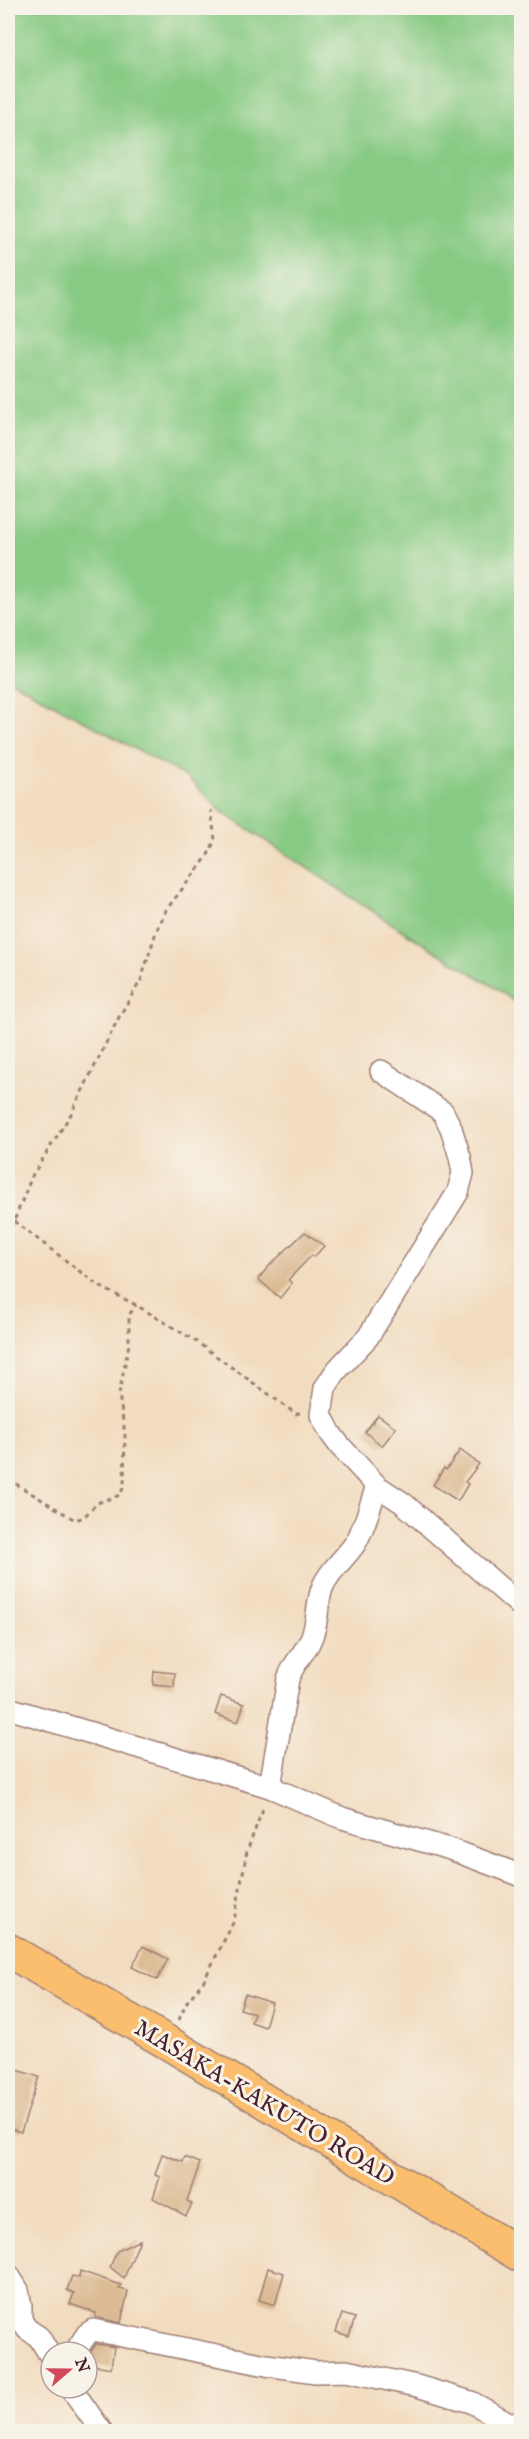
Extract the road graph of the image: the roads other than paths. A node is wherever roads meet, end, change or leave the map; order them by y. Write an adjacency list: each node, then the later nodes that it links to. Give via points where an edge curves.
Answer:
1 (381, 1071): 2 (street, via 443,1112 463,1173 458,1192 368,1336 325,1388 321,1415 331,1434)
2 (377, 1486): 3 (street, via 403,1503); 5 (street, via 357,1541 324,1584 313,1634 290,1672)
3 (522, 1607)
4 (8, 1708): 5 (street)
5 (270, 1787): 6 (street, via 342,1818 450,1849)
6 (522, 1876)
7 (8, 1950): 8 (highway, MASAKA-KAKUTO ROAD)
8 (522, 2256)
9 (8, 2274): 10 (street, via 18,2290 21,2320)
10 (41, 2340)
11 (83, 2340): 13 (street, via 93,2330 102,2331 266,2365 316,2372 346,2371 471,2402)
12 (79, 2400): 14 (street)
13 (511, 2427)
14 (102, 2432)

